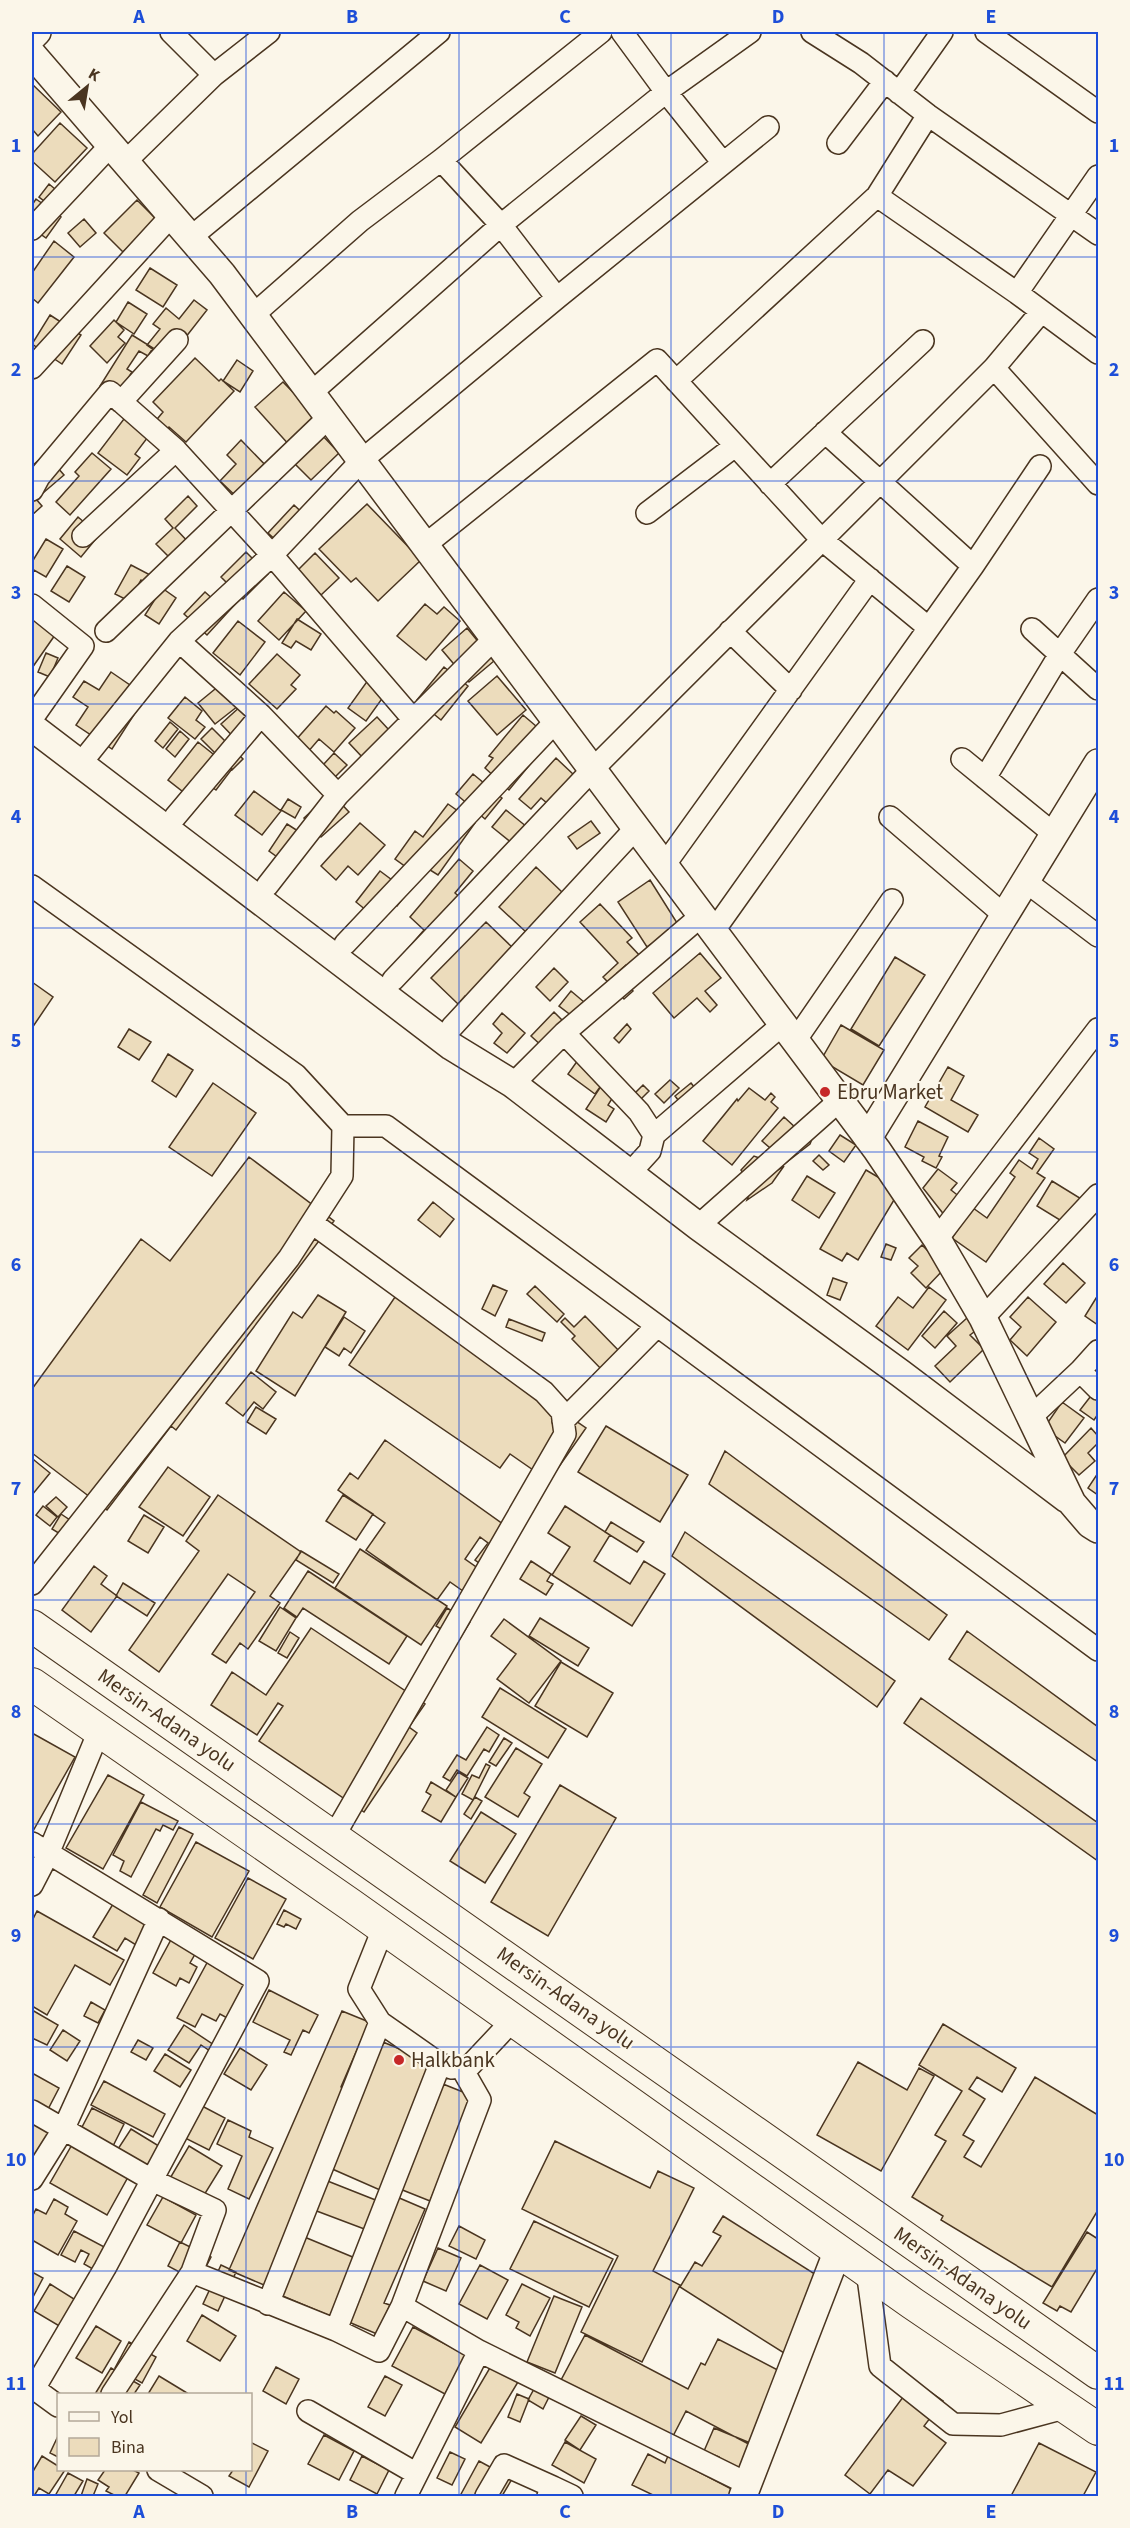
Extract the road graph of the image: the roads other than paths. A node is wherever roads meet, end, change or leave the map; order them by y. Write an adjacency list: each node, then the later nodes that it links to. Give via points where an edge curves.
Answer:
1 (37, 32): 11 (main road)
2 (171, 32): 13 (street)
3 (269, 32): 13 (street)
4 (439, 32): 30 (street)
5 (601, 32): 21 (street)
6 (622, 32): 15 (street)
7 (750, 32): 15 (street)
8 (812, 32): 14 (street)
9 (942, 32): 14 (street)
10 (986, 32): 16 (street)
11 (32, 37)
12 (32, 54): 20 (main road)
13 (214, 75): 20 (street)
14 (892, 87): 17 (street); 19 (street)
15 (666, 92): 22 (street); 27 (street)
16 (1098, 112)
17 (928, 115): 24 (street); 25 (street)
18 (768, 127): 22 (street)
19 (838, 143)
20 (117, 154): 26 (main road); 28 (street)
21 (441, 160): 27 (street); 34 (street, via 360,221)
22 (723, 163): 32 (street)
23 (1098, 176): 25 (street)
24 (878, 196): 31 (street); 40 (street)
25 (1072, 215): 29 (street); 31 (street)
26 (171, 216): 30 (main road); 38 (street)
27 (501, 225): 32 (street); 41 (street)
28 (32, 229)
29 (1098, 234)
30 (190, 238): 34 (main road)
31 (1017, 293): 33 (street)
32 (557, 298): 47 (street)
33 (1041, 312): 37 (street); 39 (street)
34 (252, 316): 41 (main road)
35 (177, 340): 42 (street)
36 (924, 341): 44 (street)
37 (1098, 353)
38 (32, 368)
39 (994, 368): 49 (street); 51 (street)
40 (676, 381): 45 (street); 57 (street, via 657,360)
41 (311, 393): 43 (main road)
42 (121, 402): 46 (street); 52 (street, via 110,392)
43 (329, 417): 47 (main road); 53 (street)
44 (825, 432): 49 (street); 50 (street)
45 (735, 446): 50 (street); 54 (street)
46 (176, 450): 53 (street); 55 (street)
47 (362, 460): 57 (main road); 58 (street)
48 (1040, 466): 59 (street)
49 (879, 483): 56 (street); 59 (street)
50 (770, 484): 56 (street)
51 (1098, 484)
52 (32, 490)
53 (231, 511): 58 (street); 65 (street)
54 (647, 513)
55 (83, 536)
56 (821, 539): 60 (street); 66 (street)
57 (425, 545): 67 (main road)
58 (272, 555): 68 (street); 74 (street)
59 (973, 566): 63 (street)
60 (870, 579): 63 (street); 71 (street)
61 (1098, 599): 69 (street)
62 (32, 605): 73 (street, via 83,646)
63 (929, 628): 92 (street)
64 (1032, 629): 69 (street)
65 (106, 631)
66 (730, 631): 71 (street); 79 (street)
67 (495, 638): 74 (street); 75 (main road)
68 (179, 641): 72 (street); 76 (street)
69 (1060, 654): 70 (street); 80 (street)
70 (1098, 688)
71 (790, 690): 86 (street)
72 (261, 715): 81 (street); 82 (street)
73 (33, 717): 76 (main road); 100 (main road, via 451,1046)
74 (412, 718): 81 (street)
75 (556, 721): 79 (main road); 94 (street)
76 (89, 753): 82 (main road)
77 (962, 759): 80 (street)
78 (1098, 763): 85 (main road)
79 (593, 769): 84 (main road); 95 (street)
80 (985, 778): 85 (street)
81 (338, 795): 89 (street)
82 (175, 817): 89 (main road)
83 (890, 817): 91 (street)
84 (636, 828): 86 (main road); 96 (street)
85 (1054, 834): 87 (main road)
86 (663, 867): 92 (main road)
87 (1025, 881): 91 (main road); 93 (street)
88 (32, 886): 102 (street, via 296,1075)
89 (267, 886): 94 (main road)
90 (892, 900): 99 (street)
91 (1004, 915): 104 (main road)
92 (707, 924): 98 (street); 99 (main road)
93 (1098, 936)
94 (345, 944): 95 (main road)
95 (393, 980): 96 (main road)
96 (452, 1027): 100 (main road)
97 (1098, 1029): 109 (street)
98 (564, 1033): 100 (street); 103 (street, via 639,1112)
99 (789, 1033): 101 (main road); 103 (street)
100 (513, 1084): 105 (main road)
101 (840, 1100): 104 (main road); 108 (street)
102 (343, 1126): 107 (street, via 342,1176); 111 (street, via 386,1126)
103 (654, 1135): 105 (street, via 650,1151)
104 (868, 1138): 109 (main road)
105 (629, 1174): 108 (main road)
106 (1098, 1195): 110 (street)
107 (312, 1223): 116 (street, via 544,1392 562,1412); 119 (street, via 289,1258)
108 (698, 1226): 117 (main road)
109 (937, 1239): 110 (main road)
110 (983, 1318): 115 (main road)
111 (657, 1326): 116 (street); 121 (street)
112 (1098, 1351): 113 (street)
113 (1080, 1371): 114 (street); 115 (street)
114 (1098, 1389)
115 (1030, 1417): 117 (main road)
116 (563, 1421): 124 (street, via 565,1434)
117 (1072, 1503): 118 (main road)
118 (1096, 1528)
119 (32, 1584)
120 (32, 1626): 124 (highway, Mersin-Adana yolu)
121 (1098, 1650)
122 (32, 1684): 123 (highway)
123 (99, 1731): 125 (street); 128 (highway)
124 (334, 1836): 144 (highway, Mersin-Adana yolu)
125 (40, 1849): 126 (street); 127 (street)
126 (32, 1885)
127 (159, 1919): 134 (street); 136 (street, via 258,1981)
128 (383, 1929): 129 (highway); 130 (street, via 359,1989)
129 (512, 2021): 132 (street); 137 (highway)
130 (380, 2022): 131 (street); 140 (street)
131 (440, 2064): 132 (street); 142 (street)
132 (464, 2072): 141 (street, via 480,2100)
133 (32, 2111): 134 (street)
134 (64, 2128): 135 (street); 136 (street)
135 (32, 2179)
136 (152, 2180): 139 (street, via 215,2210); 145 (street)
137 (838, 2250): 138 (highway); 153 (main road)
138 (867, 2270): 148 (highway); 148 (street, via 880,2366 953,2424 1001,2425)
139 (192, 2272): 140 (street); 146 (street)
140 (268, 2304): 142 (street)
141 (402, 2306): 142 (street, via 379,2351); 143 (street)
142 (336, 2330)
143 (479, 2351): 151 (street); 153 (street)
144 (1098, 2373)
145 (33, 2388): 147 (street)
146 (113, 2393)
147 (57, 2405)
148 (1068, 2407): 150 (highway)
149 (308, 2411): 151 (street)
150 (1098, 2428)
151 (417, 2474): 156 (street)
152 (165, 2482): 155 (street)
153 (745, 2490)
154 (550, 2492): 157 (street, via 504,2465); 158 (street)
155 (202, 2496)
156 (406, 2496)
157 (486, 2496)
158 (572, 2496)

